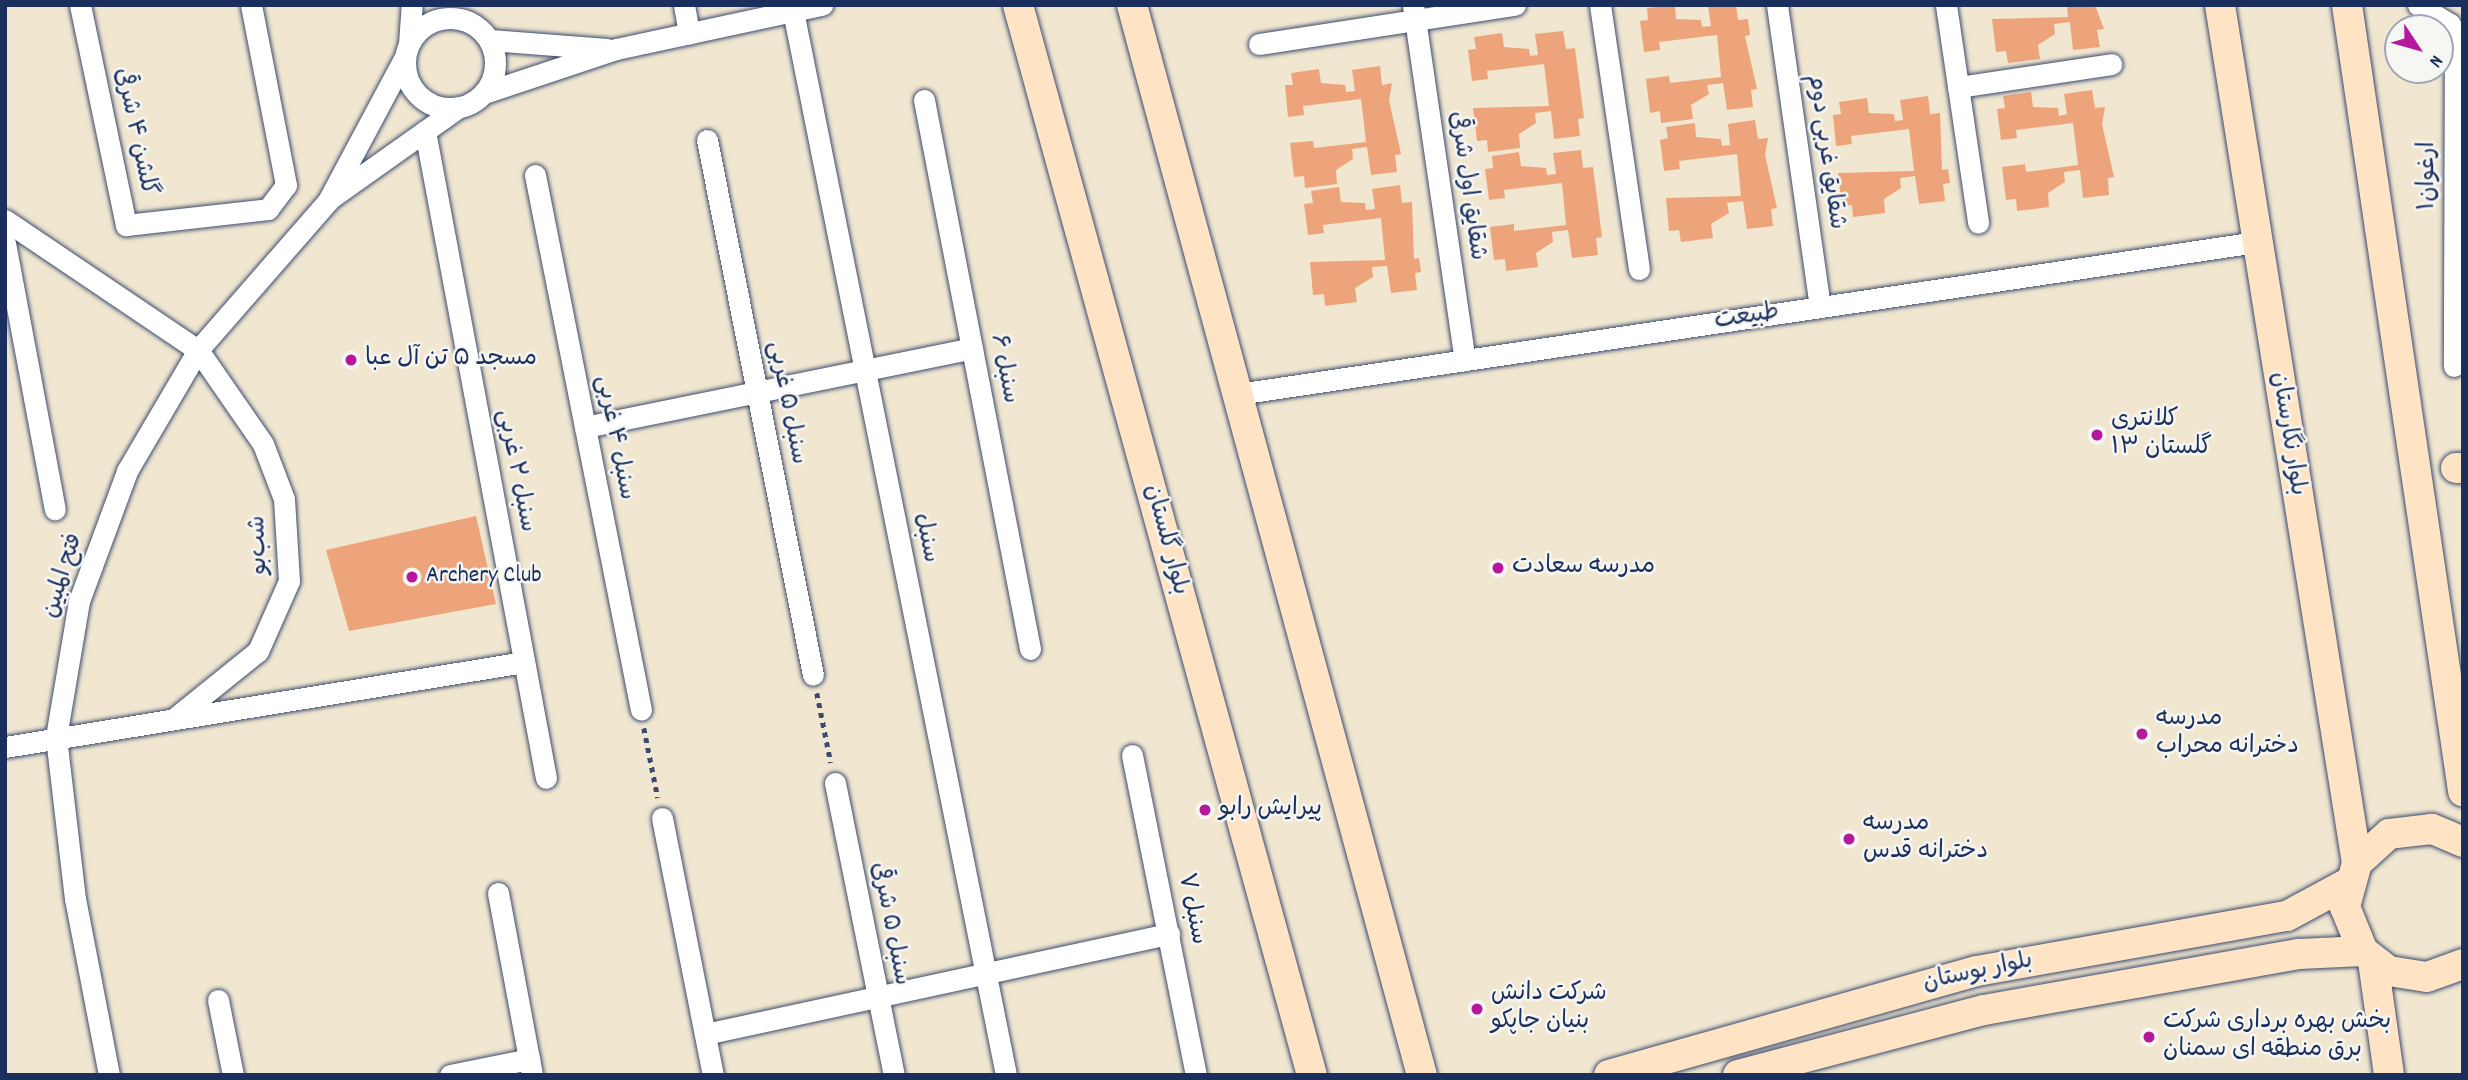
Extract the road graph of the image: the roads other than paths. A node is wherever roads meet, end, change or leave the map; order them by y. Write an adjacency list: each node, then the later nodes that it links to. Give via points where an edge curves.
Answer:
1 (80, 5): 2 (street, گلشن ۴ شرقی, via 126,225 268,209 286,185)
2 (251, 5)
3 (412, 5): 22 (street)
4 (684, 5): 18 (street)
5 (822, 5): 15 (street)
6 (1018, 5): 78 (main road, بلوار گلستان)
7 (1132, 5): 45 (main road)
8 (1515, 5): 17 (street)
9 (1600, 5): 37 (street)
10 (1777, 5): 38 (street, شقایق غربی دوم)
11 (1947, 5): 24 (street)
12 (2220, 5): 35 (main road, بلوار نگارستان)
13 (2347, 5): 58 (main road)
14 (2418, 5): 34 (street, ارغوان۱, via 2450,24 2455,35)
15 (793, 12): 18 (street); 43 (street, سنبل)
16 (466, 13): 19 (street); 22 (street, via 435,20)
17 (1414, 13): 20 (street); 41 (street, شقایق اول شرقی)
18 (689, 34): 21 (street)
19 (490, 40): 21 (street); 25 (street, via 496,68)
20 (1259, 44)
21 (616, 49): 25 (street)
22 (407, 50): 27 (street, via 419,96); 31 (street)
23 (2111, 64): 24 (street)
24 (1958, 87): 33 (street)
25 (484, 93): 27 (street)
26 (924, 100): 39 (street, سنبل ۶)
27 (459, 107): 28 (street)
28 (425, 131): 31 (street); 49 (street, سنبل ۲ غربی)
29 (707, 141): 44 (street, سنبل ۵ غربی)
30 (535, 175): 46 (street, سنبل ۴ غربی)
31 (328, 201): 40 (street, فتح المبین)
32 (5, 220): 40 (street)
33 (1978, 223)
34 (2459, 228): 42 (street, ارغوان۱)
35 (2256, 242): 38 (street, طبیعت); 61 (main road, بلوار نگارستان)
36 (5, 243): 47 (street)
37 (1639, 269)
38 (1820, 307): 41 (street, طبیعت)
39 (972, 348): 43 (street); 48 (street, سنبل ۶)
40 (198, 350): 52 (street, شب‌بو, via 267,455 284,499 289,581 258,651); 53 (street, فتح المبین, via 127,471 83,588)
41 (1465, 360): 45 (street, طبیعت)
42 (2454, 366)
43 (864, 370): 44 (street); 66 (street, سنبل)
44 (757, 392): 46 (street); 50 (street, سنبل ۵ غربی)
45 (1238, 394): 79 (main road)
46 (585, 427): 51 (street, سنبل ۴ غربی)
47 (55, 509)
48 (1030, 649)
49 (524, 662): 52 (street); 56 (street, سنبل ۲ غربی)
50 (813, 675)
51 (641, 710)
52 (175, 718): 53 (street)
53 (56, 737): 54 (street); 71 (street, فتح المبین, via 75,900)
54 (5, 747)
55 (1132, 755): 63 (street, سنبل ۷)
56 (546, 778)
57 (835, 783): 67 (street, سنبل ۵ شرقی)
58 (2463, 791)
59 (662, 818): 69 (street)
60 (2463, 842): 61 (main road, بلوار بوستان, via 2432,829 2410,828 2389,834)
61 (2352, 873): 64 (main road, بلوار نگارستان, via 2350,931); 80 (main road, بلوار بوستان, via 2287,916 1977,971)
62 (498, 893): 70 (street)
63 (1169, 934): 66 (street); 77 (street, سنبل ۷)
64 (2368, 956): 65 (main road, بلوار بوستان, via 2427,977); 81 (main road, بلوار بوستان, via 2299,954 1984,1010); 82 (main road)
65 (2463, 964)
66 (985, 974): 67 (street); 76 (street, سنبل)
67 (877, 997): 69 (street); 75 (street, سنبل ۵ شرقی)
68 (218, 1000): 72 (street)
69 (705, 1034): 74 (street)
70 (531, 1067): 73 (street)
71 (109, 1075)
72 (233, 1075)
73 (450, 1075)
74 (713, 1075)
75 (894, 1075)
76 (1006, 1075)
77 (1196, 1075)
78 (1311, 1075)
79 (1422, 1075)
80 (1609, 1075)
81 (1738, 1075)
82 (2389, 1075)

